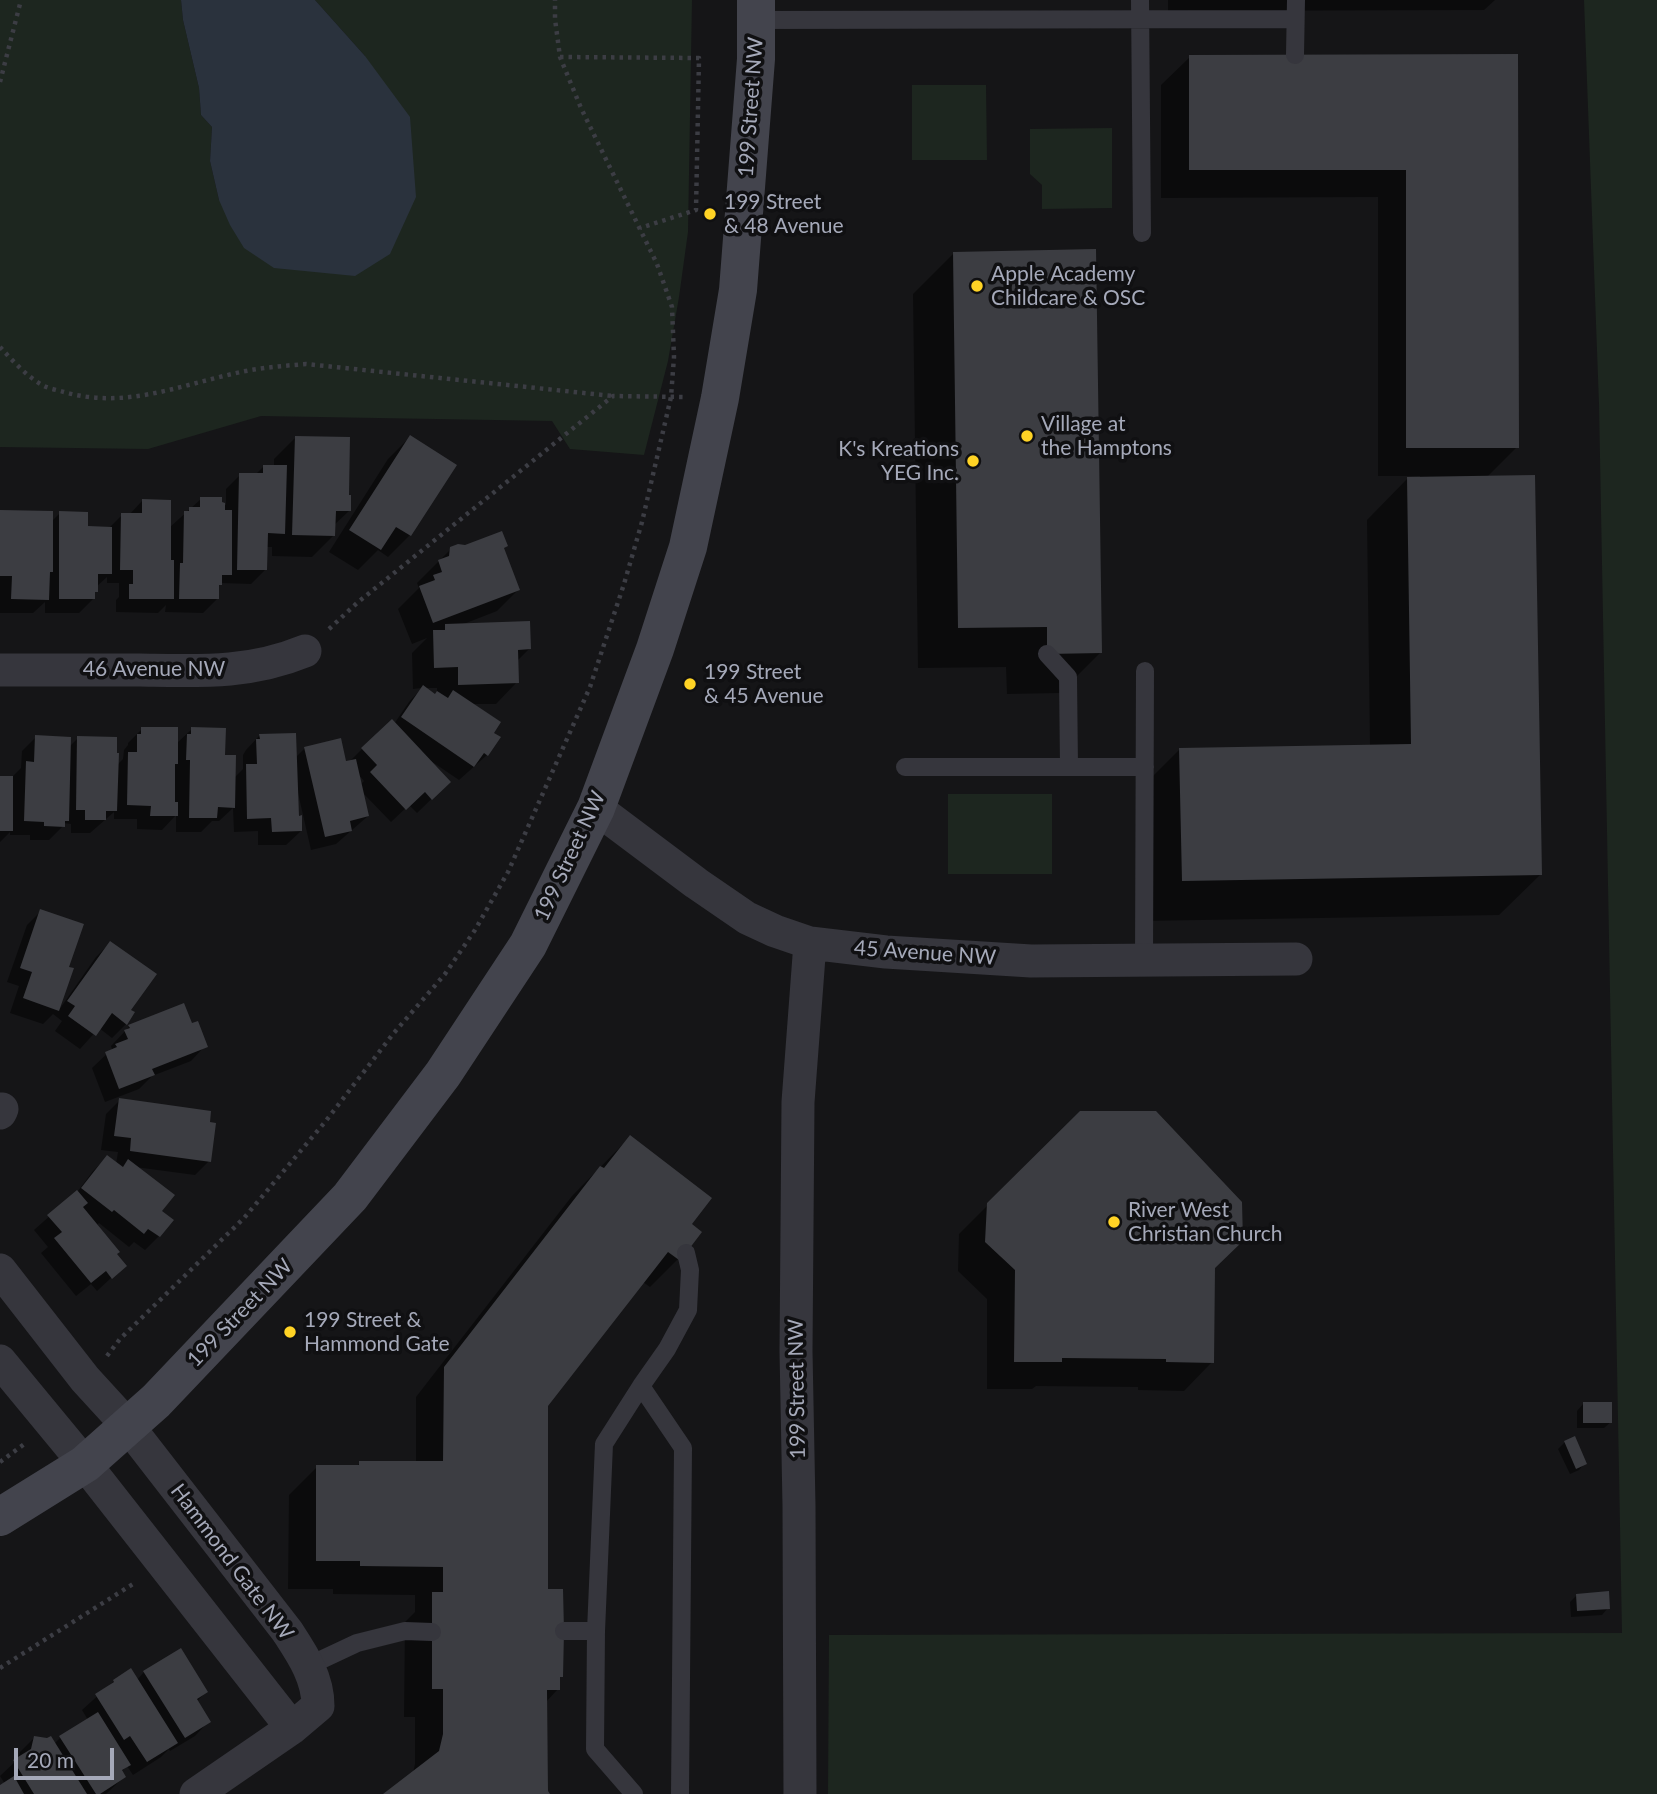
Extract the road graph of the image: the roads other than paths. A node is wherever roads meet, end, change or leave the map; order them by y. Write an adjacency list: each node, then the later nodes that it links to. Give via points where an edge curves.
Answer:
1 (1140, 0): 4 (lane)
2 (1296, 0): 5 (lane)
3 (756, 10): 4 (lane); 15 (main road, 199 Street NW, via 738,290 720,398 688,547)
4 (1140, 19): 5 (lane); 7 (lane)
5 (1296, 19): 6 (lane)
6 (1295, 55)
7 (1142, 233)
8 (305, 651): 10 (street, 46 Avenue NW, via 284,660 223,671)
9 (1047, 654): 13 (lane, via 1068,677)
10 (0, 670)
11 (1145, 671): 14 (lane)
12 (905, 767): 13 (lane)
13 (1069, 767): 14 (lane)
14 (1145, 767): 18 (lane)
15 (596, 808): 16 (street, 45 Avenue NW, via 747,918); 23 (main road, 199 Street NW, via 528,946 443,1074 350,1197)
16 (810, 943): 18 (street, 45 Avenue NW, via 1031,961); 34 (street, 199 Street NW, via 797,1102)
17 (1296, 959): 18 (street, 45 Avenue NW)
18 (1144, 960)
19 (685, 1253): 22 (lane, via 690,1270 688,1310)
20 (0, 1270): 23 (street, Hammond Gate NW)
21 (0, 1361): 24 (street)
22 (641, 1386): 26 (lane, via 604,1444); 33 (lane, via 683,1448)
23 (128, 1426): 24 (main road, 199 Street NW); 29 (street, Hammond Gate NW, via 287,1632)
24 (85, 1464): 25 (main road, 199 Street NW); 30 (street)
25 (0, 1517)
26 (596, 1631): 28 (lane); 32 (lane, via 595,1748)
27 (432, 1632): 29 (lane, via 405,1632 357,1643)
28 (564, 1632)
29 (308, 1666): 30 (street, Hammond Gate NW, via 318,1706)
30 (292, 1728): 31 (street)
31 (196, 1794)
32 (634, 1794)
33 (680, 1794)
34 (800, 1794)

